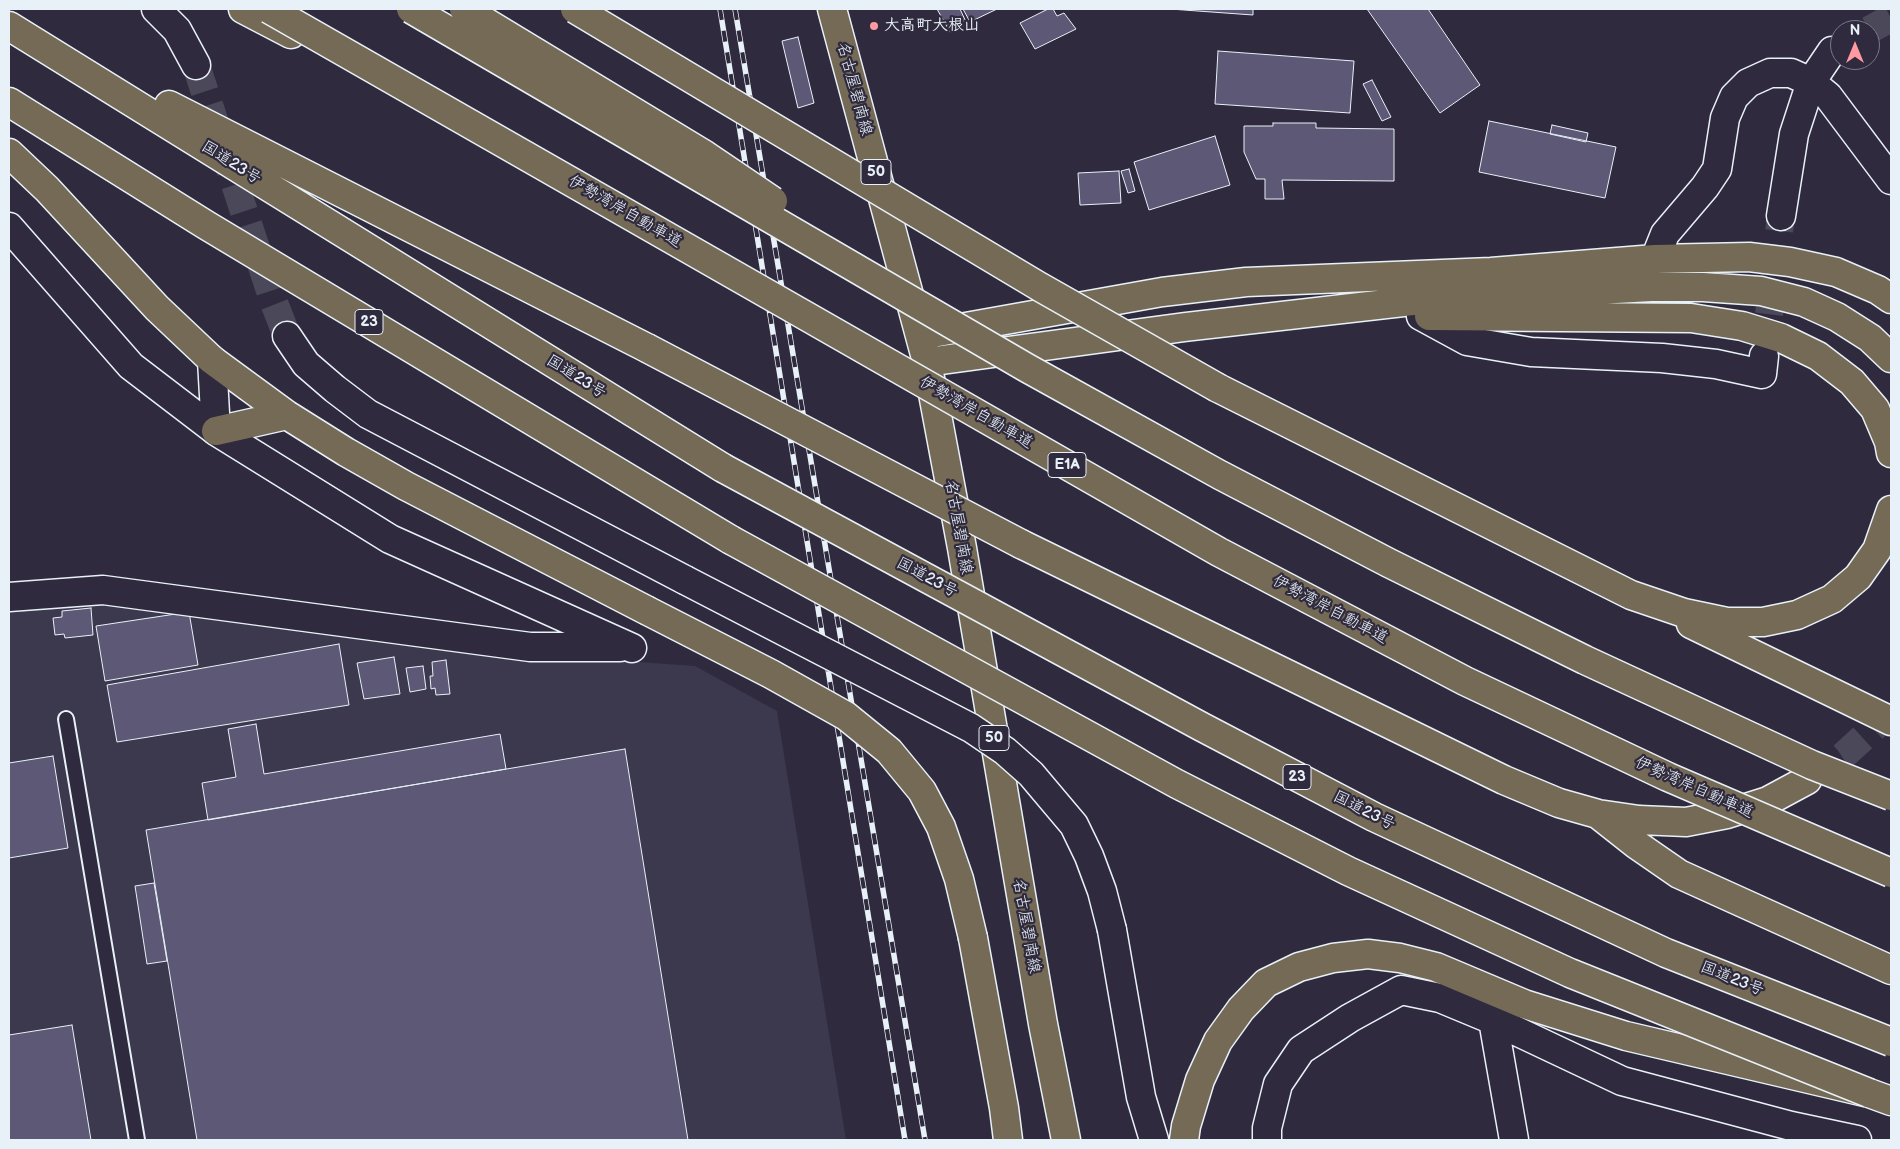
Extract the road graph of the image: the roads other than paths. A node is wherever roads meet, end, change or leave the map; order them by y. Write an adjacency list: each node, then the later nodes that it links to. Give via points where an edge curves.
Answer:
1 (156, 9): 10 (street, via 177,30)
2 (242, 9): 15 (main road, bridge)
3 (269, 9): 15 (main road, 伊勢湾岸自動車道 / E1A, bridge)
4 (411, 9): 28 (main road, bridge)
5 (464, 9): 28 (main road, bridge, via 705,155)
6 (575, 9): 33 (main road, bridge, via 1040,287 1218,388)
7 (832, 9): 22 (main road, 名古屋碧南線 / 50)
8 (9, 26): 39 (main road, bridge, via 647,348 1021,544 1504,780 1558,803); 43 (main road, 国道23号 / 23, bridge, via 723,468 1185,718 1374,817 1666,953)
9 (1830, 53): 11 (street)
10 (196, 65)
11 (1811, 82): 14 (street, via 1828,96); 16 (street, via 1794,134); 18 (street, via 1791,73 1770,73 1748,83 1734,97 1725,118 1717,168 1665,234)
12 (9, 102): 44 (main road, 23, bridge, via 206,225 731,540 1177,784 1348,872 1570,973)
13 (9, 153): 25 (main road, via 47,189 157,308)
14 (1891, 180)
15 (587, 189): 40 (main road, 伊勢湾岸自動車道 / E1A, bridge, via 1211,547 1465,681 1659,773)
16 (1780, 216)
17 (9, 227): 30 (street, via 131,366)
18 (1655, 259): 19 (main road, via 1749,257 1790,262 1836,272); 22 (main road, via 1491,272 1246,282 1162,292)
19 (1891, 299)
20 (1302, 313): 21 (main road); 24 (main road, via 1421,300 1651,287 1761,291 1804,302 1837,317 1870,338); 26 (main road)
21 (1421, 316): 27 (street, via 1467,341 1531,352); 31 (main road, via 1691,318 1742,326 1781,338 1818,356 1852,382 1875,409)
22 (921, 335): 26 (main road, 名古屋碧南線 / 50)
23 (287, 336): 48 (street, bridge, via 306,364 368,414 971,728 1031,774 1074,825 1102,890 1141,1097)
24 (1891, 358)
25 (212, 360): 29 (main road); 30 (street)
26 (927, 362): 47 (main road, 名古屋碧南線 / 50)
27 (1763, 366)
28 (1027, 368): 38 (main road, bridge, via 1229,480 1558,647 1812,765)
29 (287, 415): 30 (main road); 46 (main road, bridge, via 406,486 771,674 846,716 889,751 922,791 941,827 959,879 973,938)
30 (216, 431): 34 (street, via 390,539 632,648 530,646 103,590)
31 (1891, 453)
32 (1891, 510): 33 (main road, via 1877,550 1858,577 1832,599 1797,615 1763,622 1727,622 1684,613)
33 (1631, 595): 36 (main road)
34 (9, 597)
35 (66, 718): 45 (lane)
36 (1891, 721)
37 (1807, 780): 39 (main road, via 1768,801 1686,822)
38 (1891, 796)
39 (1598, 814): 41 (main road, via 1679,874)
40 (1891, 873)
41 (1891, 970)
42 (1493, 1020): 50 (street, via 1440,998 1400,990 1301,1050 1278,1084); 51 (street); 52 (street, via 1622,1081 1790,1126)
43 (1891, 1042)
44 (1880, 1097): 49 (main road, bridge, via 1626,1036 1524,1004 1436,967 1368,954 1333,958 1299,967 1266,983 1241,1009 1218,1041 1200,1080)
45 (137, 1140)
46 (1008, 1140)
47 (1066, 1140)
48 (1154, 1140)
49 (1184, 1140)
50 (1267, 1140)
51 (1514, 1140)
52 (1857, 1140)

